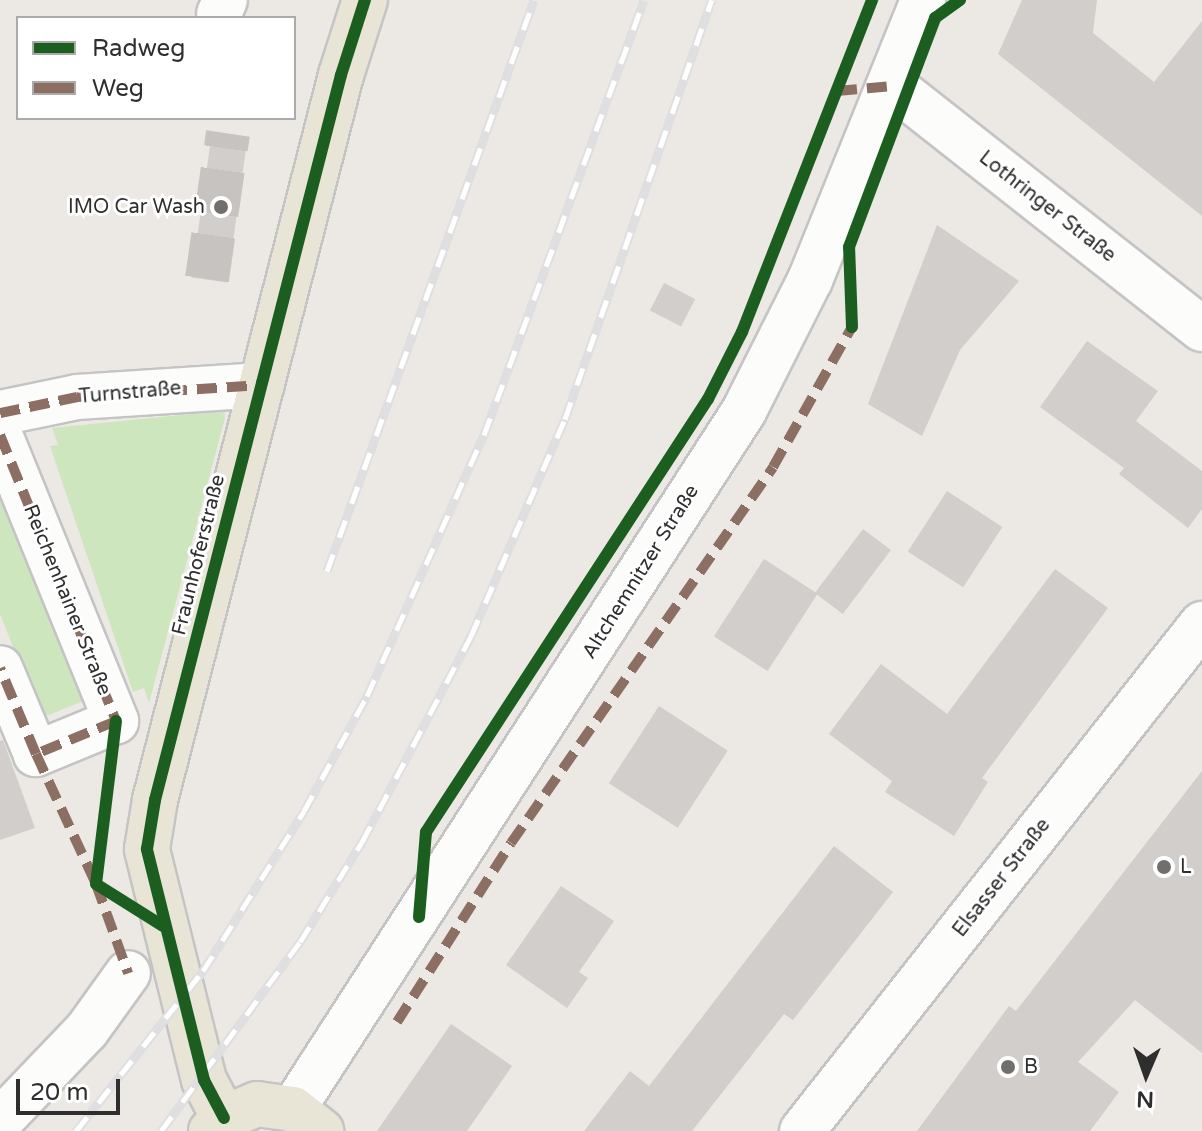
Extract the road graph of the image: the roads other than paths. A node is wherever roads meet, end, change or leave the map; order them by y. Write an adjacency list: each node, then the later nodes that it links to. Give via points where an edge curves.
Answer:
1 (365, 0): 5 (main road, Fraunhoferstraße)
2 (923, 0): 3 (street, Altchemnitzer Straße)
3 (893, 86): 4 (street, Lothringer Straße); 11 (street, Altchemnitzer Straße, via 810,280 744,411)
4 (1202, 329)
5 (262, 385): 6 (street, Turnstraße, via 77,397); 13 (main road, Fraunhoferstraße, via 155,800 147,849)
6 (0, 413)
7 (0, 435): 9 (street, Reichenhainer Straße, via 116,721 36,754)
8 (1202, 624): 14 (street, Elsasser Straße)
9 (0, 668)
10 (128, 973): 12 (street, via 87,1030)
11 (307, 1120): 13 (main road, via 257,1104)
12 (0, 1121)
13 (218, 1124)
14 (802, 1131)

